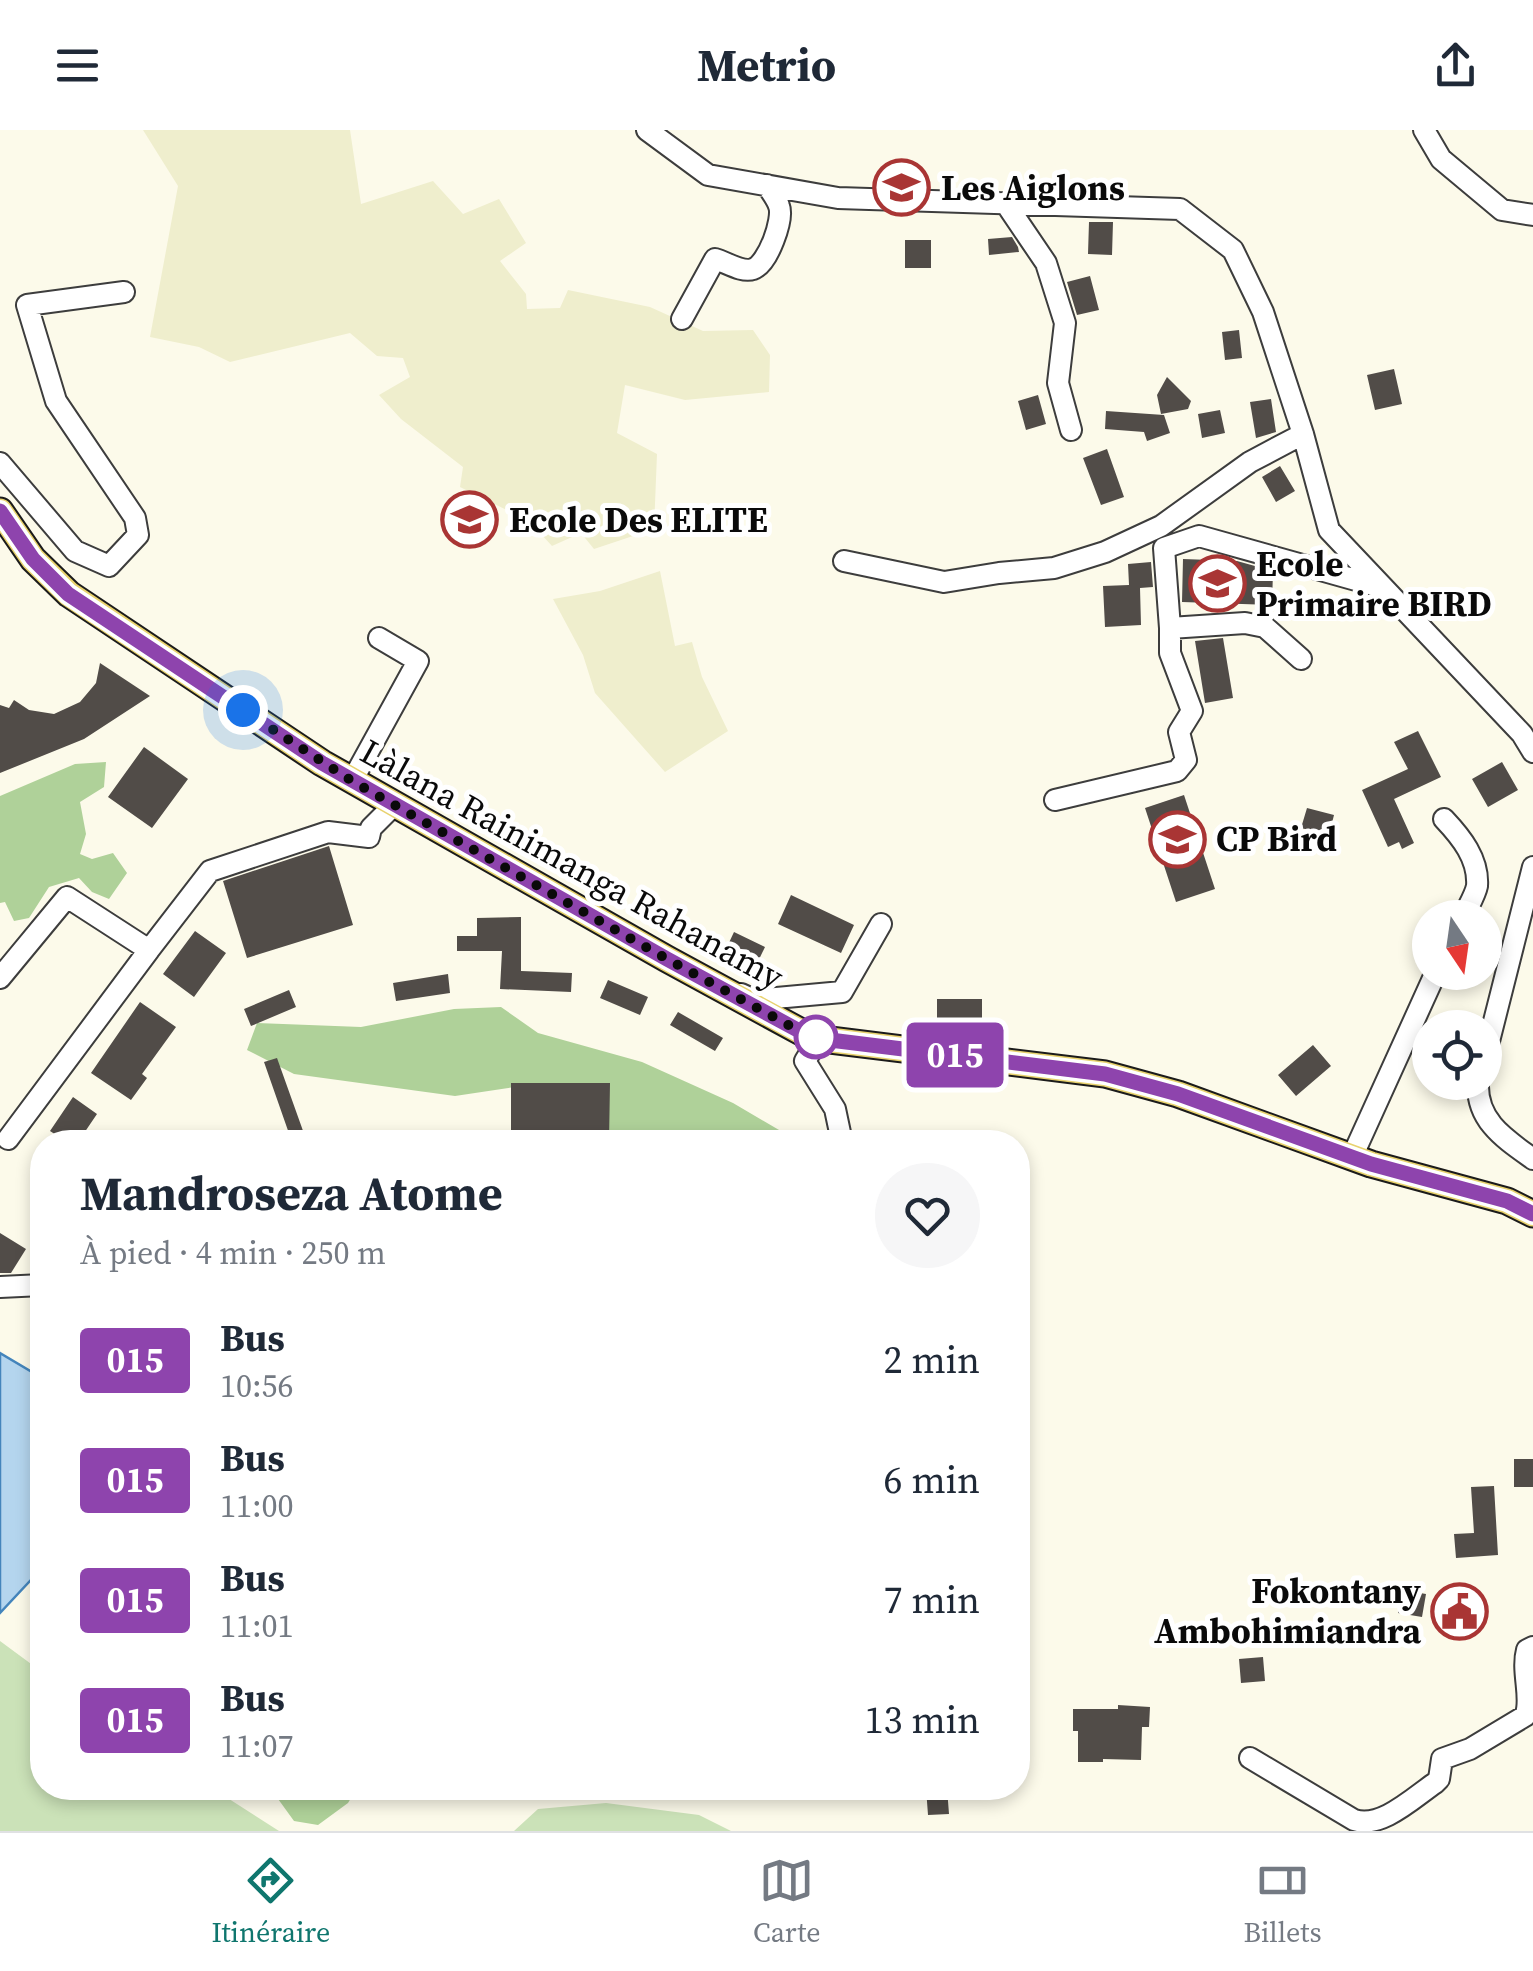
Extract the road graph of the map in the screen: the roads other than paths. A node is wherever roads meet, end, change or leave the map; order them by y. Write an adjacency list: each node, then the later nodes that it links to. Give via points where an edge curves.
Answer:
1 (646, 130): 3 (street, via 708,175)
2 (1424, 130): 5 (street, via 1441,159 1502,210)
3 (767, 185): 4 (street, via 838,198); 7 (street, via 780,208 771,248 753,269 715,259)
4 (1006, 204): 8 (street, via 1046,262 1066,323 1058,384); 9 (street, via 1180,209 1233,250 1263,312)
5 (1533, 214)
6 (124, 292): 10 (street, via 27,305 56,401 135,518 138,535 110,566 75,551)
7 (682, 320)
8 (1071, 430)
9 (1303, 434): 12 (street, via 1250,462 1161,526 1054,568 944,582); 13 (street, via 1329,530)
10 (0, 464)
11 (0, 511): 18 (main road, Làlana Rainimanga Rahanamy, via 68,594)
12 (844, 561)
13 (1382, 588): 14 (street, via 1200,536 1164,548); 17 (street)
14 (1170, 628): 16 (street, via 1264,627); 19 (street, via 1170,654 1192,712 1180,732 1186,760 1177,771)
15 (378, 638): 18 (street, via 418,661)
16 (1301, 659)
17 (1533, 752)
18 (352, 781): 20 (main road, Làlana Rainimanga Rahanamy)
19 (1055, 800)
20 (394, 805): 25 (street, via 368,837 328,832 210,871); 26 (main road, Làlana Rainimanga Rahanamy)
21 (1444, 819): 23 (street, via 1466,843 1476,872)
22 (1533, 867): 29 (street)
23 (1472, 900)
24 (881, 924): 26 (street, via 842,992 754,1000)
25 (148, 950): 27 (street, via 67,897); 33 (street)
26 (667, 959): 30 (main road, Làlana Rainimanga Rahanamy)
27 (0, 978)
28 (1428, 990): 34 (street)
29 (1497, 1010)
30 (819, 1038): 32 (street, via 804,1061 835,1109); 34 (main road, Làlana Rainimanga Rahanamy, via 1105,1074)
31 (1480, 1100): 35 (street, via 1484,1115)
32 (839, 1130)
33 (8, 1139)
34 (1352, 1157): 36 (main road, Làlana Rainimanga Rahanamy)
35 (1533, 1159)
36 (1533, 1214)
37 (30, 1286): 38 (street)
38 (0, 1287)
39 (1533, 1647): 40 (street, via 1524,1662 1532,1710 1442,1759 1439,1779 1380,1820 1354,1820)
40 (1250, 1758)

